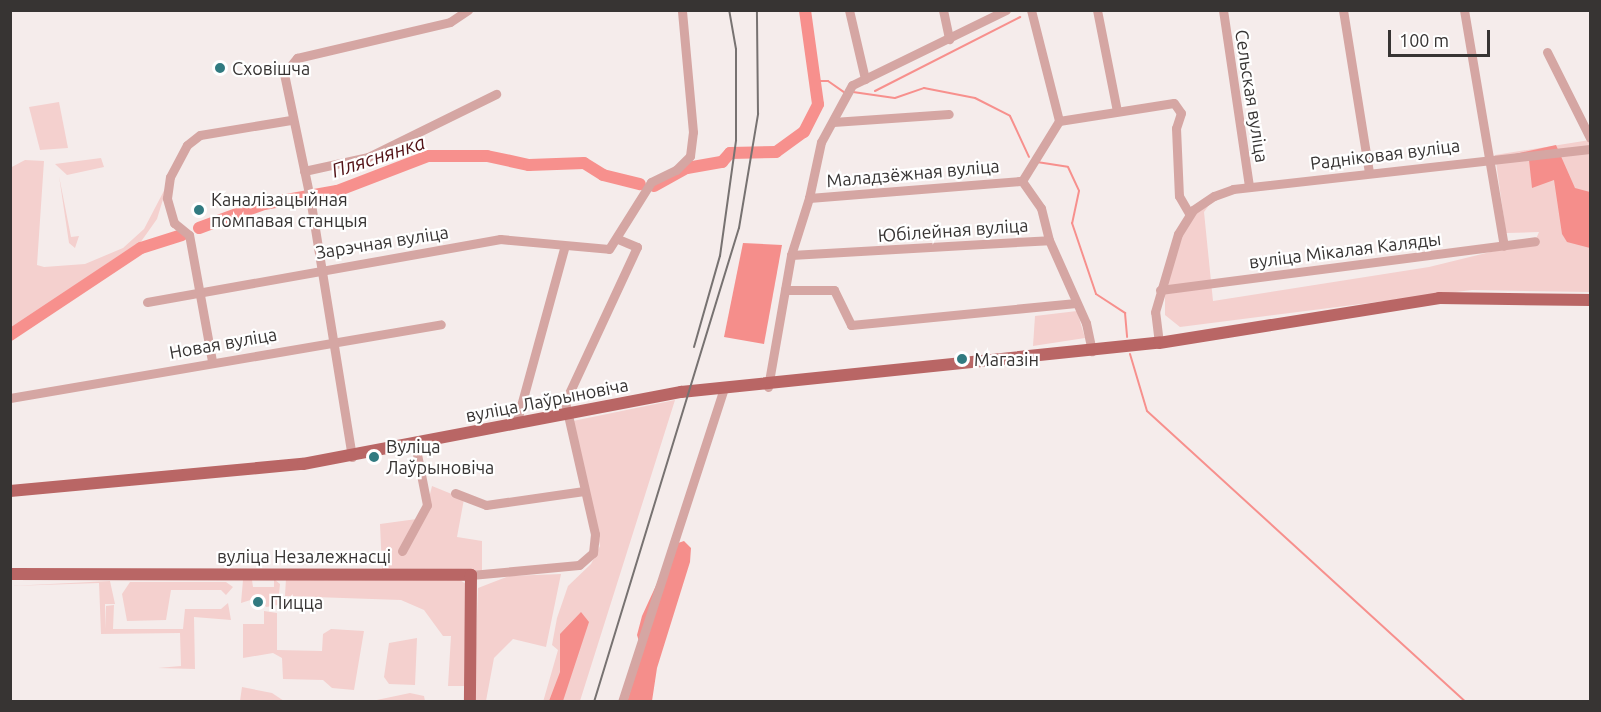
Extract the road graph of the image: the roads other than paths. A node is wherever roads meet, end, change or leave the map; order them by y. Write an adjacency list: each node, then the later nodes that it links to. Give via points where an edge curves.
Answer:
1 (468, 10): 17 (street, via 450,22 293,60 284,78)
2 (682, 10): 29 (street, via 693,139 690,156 676,170 651,182)
3 (849, 10): 13 (street)
4 (943, 10): 11 (street)
5 (1006, 10): 11 (street)
6 (1031, 10): 18 (street)
7 (1097, 10): 15 (street)
8 (1223, 10): 26 (street, Сельская вуліца)
9 (1343, 10): 24 (street)
10 (1464, 10): 22 (street)
11 (949, 39): 13 (street)
12 (1548, 52): 20 (street)
13 (865, 80): 19 (street, Маладзёжная вуліца, via 852,85 844,95)
14 (496, 94): 23 (street, via 368,158)
15 (1117, 111): 18 (street); 28 (street, via 1170,102 1179,106 1179,196)
16 (949, 114): 19 (street)
17 (291, 120): 23 (street); 36 (street, via 207,133 190,141 172,171 167,198 174,223 189,235)
18 (1059, 121): 25 (street)
19 (833, 122): 27 (street, Маладзёжная вуліца, via 821,142)
20 (1590, 138)
21 (1590, 149): 22 (street, Радніковая вуліца)
22 (1486, 158): 24 (street, Радніковая вуліца); 32 (street)
23 (304, 171): 35 (street)
24 (1369, 172): 26 (street, Радніковая вуліца)
25 (1022, 181): 27 (street, Маладзёжная вуліца); 30 (street, via 1041,208)
26 (1249, 187): 28 (street, Радніковая вуліца, via 1214,196)
27 (808, 198): 34 (street)
28 (1190, 213): 38 (street)
29 (618, 239): 33 (street, Зарэчная вуліца, via 600,252); 50 (street, via 637,247 567,390)
30 (1049, 240): 34 (street, Юбілейная вуліца); 41 (street, Юбілейная вуліца)
31 (1535, 241): 32 (street, вуліца Мікалая Каляды)
32 (1504, 246): 38 (street, вуліца Мікалая Каляды)
33 (564, 248): 35 (street, Зарэчная вуліца, via 509,238); 51 (street)
34 (791, 255): 37 (street)
35 (319, 270): 36 (street, Зарэчная вуліца); 43 (street)
36 (198, 289): 40 (street, Зарэчная вуліца); 46 (street)
37 (785, 290): 41 (street, via 834,290 851,325); 47 (street)
38 (1160, 290): 44 (street)
39 (1590, 300): 44 (main road, вуліца Лаўрыновіча, via 1439,298)
40 (147, 302)
41 (1076, 303): 45 (street, Юбілейная вуліца)
42 (441, 324): 43 (street, Новая вуліца)
43 (330, 342): 46 (street, Новая вуліца); 53 (street)
44 (1159, 343): 45 (main road, вуліца Лаўрыновіча)
45 (1092, 351): 47 (main road, вуліца Лаўрыновіча)
46 (212, 361): 49 (street, Новая вуліца)
47 (768, 387): 48 (main road, вуліца Лаўрыновіча)
48 (723, 392): 50 (main road, вуліца Лаўрыновіча, via 681,392); 61 (street)
49 (10, 398)
50 (565, 413): 51 (main road, вуліца Лаўрыновіча); 55 (street)
51 (516, 424): 52 (main road, вуліца Лаўрыновіча)
52 (416, 444): 53 (main road, вуліца Лаўрыновіча); 57 (street, via 427,505)
53 (352, 457): 54 (main road, вуліца Лаўрыновіча)
54 (10, 491)
55 (584, 491): 56 (street, via 486,505); 59 (street, via 596,541 588,561)
56 (455, 493)
57 (402, 551)
58 (10, 574): 59 (main road, вуліца Незалежнасці)
59 (471, 575): 60 (main road)
60 (470, 702)
61 (622, 702)

